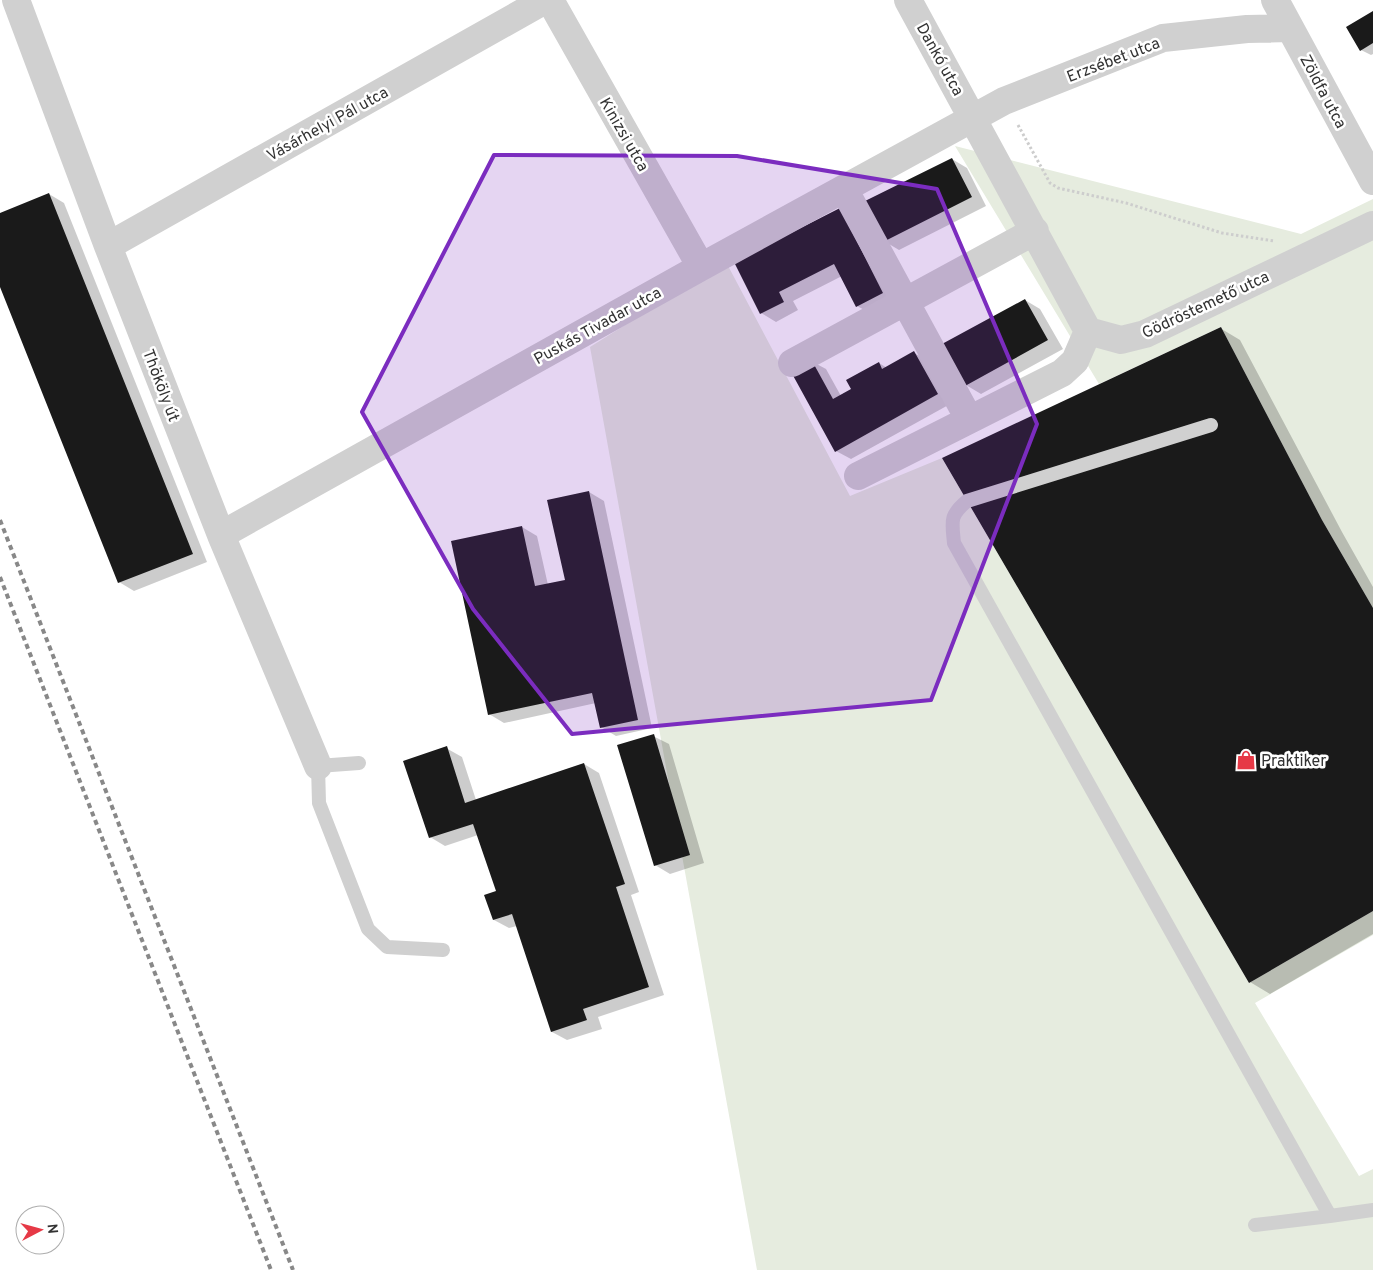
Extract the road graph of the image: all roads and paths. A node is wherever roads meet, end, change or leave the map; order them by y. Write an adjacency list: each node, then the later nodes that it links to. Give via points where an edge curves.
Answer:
1 (16, 0): 14 (street, Thököly út)
2 (545, 0): 14 (street, Vásárhelyi Pál utca)
3 (550, 0): 15 (street, Kinizsi utca)
4 (908, 0): 8 (street, Dankó utca)
5 (1275, 0): 6 (street, Zöldfa utca)
6 (1290, 28): 7 (street, Erzsébet utca, via 1164,38); 9 (street, Zöldfa utca)
7 (1004, 101): 8 (street, Erzsébet utca); 13 (path, via 1050,183 1058,188 1126,203 1222,232)
8 (974, 119): 10 (street, Puskás Tivadar utca); 12 (street)
9 (1373, 181)
10 (844, 189): 15 (street, Puskás Tivadar utca); 16 (street)
11 (1373, 225): 17 (street, Gödröstemető utca, via 1145,334 1121,340)
12 (1035, 231): 16 (street); 17 (street)
13 (1284, 242)
14 (108, 246): 22 (street, Thököly út)
15 (701, 267): 22 (street, Puskás Tivadar utca)
16 (905, 300): 18 (street); 19 (street)
17 (1088, 331): 19 (street, via 1075,361 1062,373)
18 (792, 363)
19 (969, 419): 21 (street)
20 (1211, 425): 27 (lane, via 967,501 951,519 954,543)
21 (858, 476)
22 (221, 535): 24 (street, Thököly út)
23 (360, 764): 24 (lane)
24 (318, 766): 25 (lane, via 319,803 368,929 387,947)
25 (443, 950)
26 (1373, 1210): 27 (lane)
27 (1330, 1216): 28 (lane)
28 (1254, 1225)

